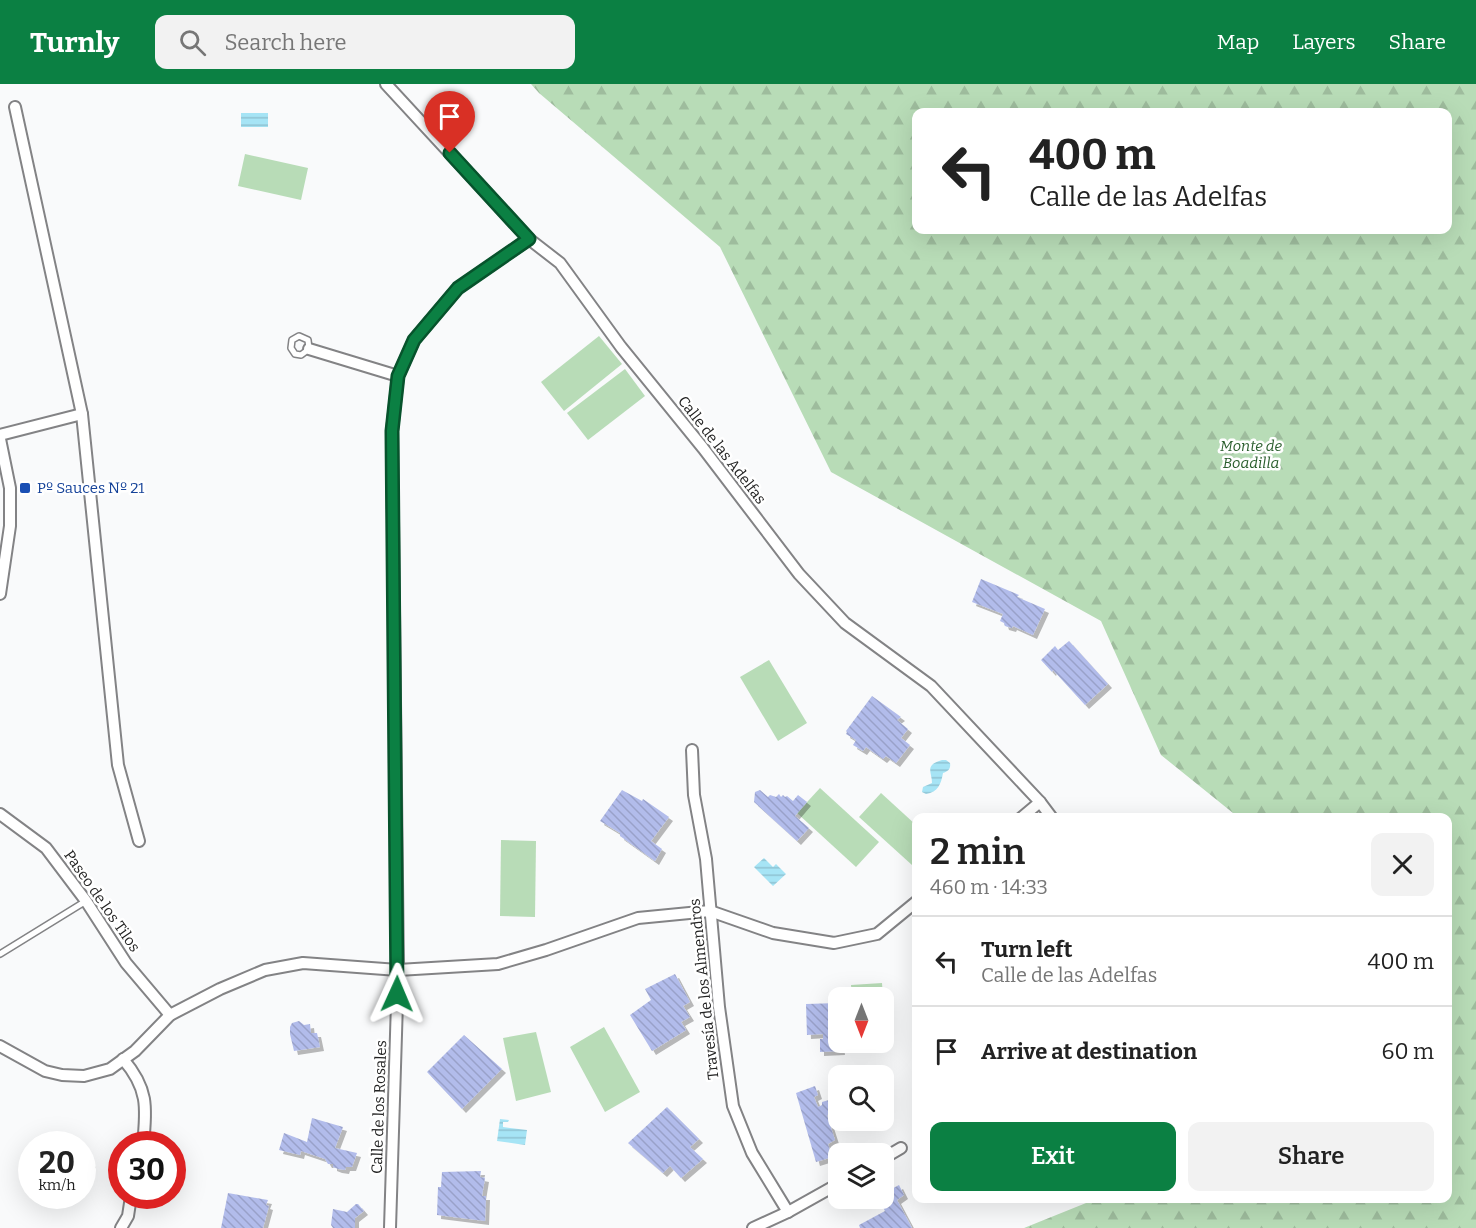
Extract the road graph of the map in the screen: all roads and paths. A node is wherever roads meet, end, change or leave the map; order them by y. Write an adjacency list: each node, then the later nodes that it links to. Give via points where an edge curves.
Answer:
1 (386, 84): 3 (street, Calle de las Adelfas)
2 (15, 107): 6 (street)
3 (529, 239): 5 (street, Calle de los Rosales, via 458,288 414,340); 11 (street, Calle de las Adelfas, via 561,263 621,347 800,574 845,623 931,686)
4 (309, 349): 5 (street)
5 (398, 376): 20 (street, Calle de los Rosales, via 392,431)
6 (82, 414): 7 (street); 15 (street, via 118,765)
7 (0, 435)
8 (0, 439): 9 (street, via 10,488)
9 (0, 594)
10 (692, 750): 18 (street, Travesía de los Almendros, via 694,795 706,860)
11 (1040, 802): 12 (street); 13 (street, Calle de las Adelfas)
12 (1027, 813)
13 (1048, 813)
14 (0, 814): 16 (street, Paseo de los Tilos, via 46,848)
15 (139, 841)
16 (86, 901): 19 (lane); 21 (street, Paseo de los Tilos, via 126,963)
17 (912, 905): 18 (street, via 878,934 834,944 773,933)
18 (710, 911): 20 (street, via 638,918 498,964); 29 (street, Travesía de los Almendros, via 733,1106 752,1153)
19 (0, 954)
20 (398, 970): 21 (street, via 303,963 271,969); 31 (street, Calle de los Rosales)
21 (170, 1015): 23 (street)
22 (0, 1046): 23 (street, via 45,1071 62,1075 84,1076 110,1069)
23 (123, 1059): 24 (street, via 141,1085 145,1099)
24 (144, 1131)
25 (901, 1148): 26 (street)
26 (894, 1152)
27 (828, 1190): 29 (street)
28 (129, 1209): 30 (street)
29 (788, 1212): 32 (street)
30 (121, 1228)
31 (390, 1228)
32 (753, 1228)

